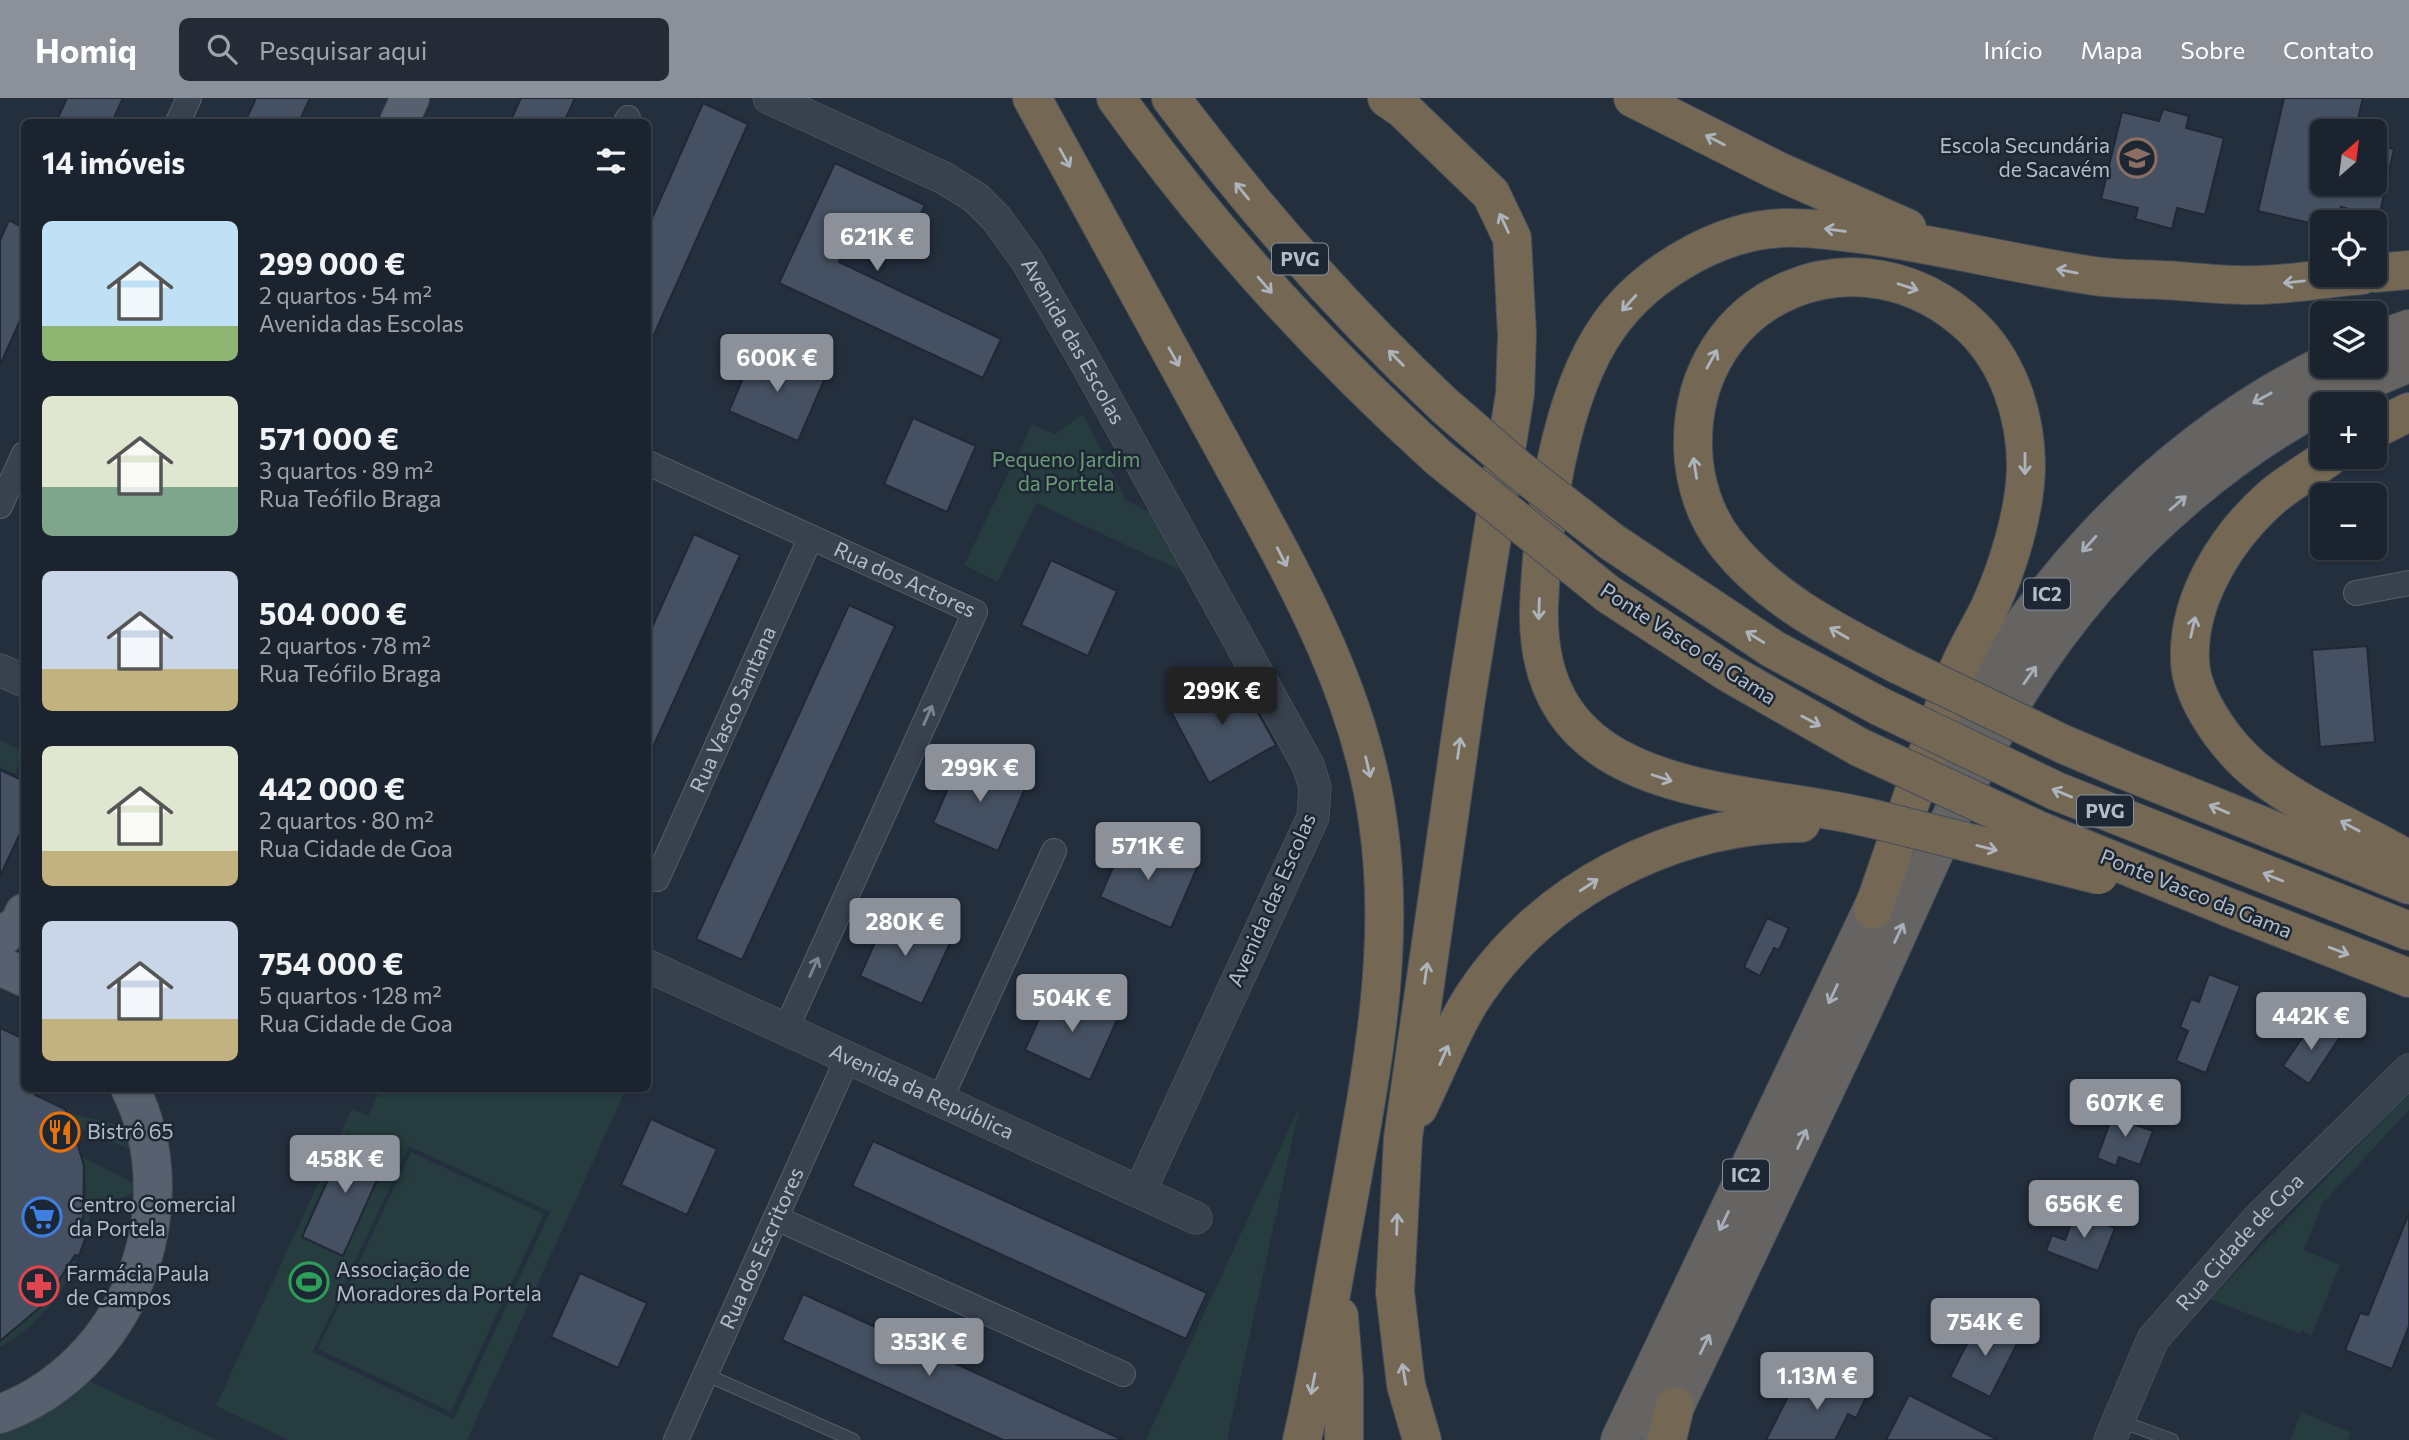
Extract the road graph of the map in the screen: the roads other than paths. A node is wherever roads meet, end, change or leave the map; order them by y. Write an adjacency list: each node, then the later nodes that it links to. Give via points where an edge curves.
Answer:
1 (189, 98): 11 (street)
2 (410, 98): 12 (main road)
3 (769, 98): 54 (street, Avenida das Escolas, via 944,178 976,198 997,219 1085,361 1308,765 1315,787 1313,817)
4 (1032, 98): 57 (highway, one-way to 57, via 1328,647 1366,759 1382,865 1382,997)
5 (1096, 98): 14 (highway)
6 (1116, 98): 14 (highway, Ponte Vasco da Gama / PVG)
7 (1171, 98): 42 (highway, Ponte Vasco da Gama / PVG, one-way to 7, bridge, via 2056,791 1879,706 1773,649 1612,542 1445,406 1302,262)
8 (1387, 98): 13 (highway)
9 (1425, 98): 13 (highway)
10 (1633, 98): 15 (highway, one-way to 10, via 1776,170)
11 (179, 119)
12 (400, 119)
13 (1461, 165): 53 (highway, one-way to 13, via 1515,394 1517,300 1512,238 1491,194)
14 (1174, 177): 39 (highway, Ponte Vasco da Gama / PVG, one-way to 39, bridge, via 1270,292 1367,391 1439,458 1608,594 1728,673 1858,747 2038,830)
15 (1951, 247): 18 (highway, one-way to 15, via 2254,285 2095,276); 34 (highway, one-way to 34, via 1825,229 1782,228 1745,233 1667,268 1608,327 1587,363 1575,393 1546,523 1539,624 1543,656 1552,688 1567,714 1607,754 1646,773 1702,789)
16 (2409, 270): 17 (highway)
17 (2387, 272)
18 (2310, 280)
19 (2409, 329): 20 (highway)
20 (2387, 337)
21 (2409, 363): 61 (highway, IC2, one-way to 21, via 1971,777 2036,668 2132,546 2207,478 2305,412)
22 (2310, 372): 40 (highway, IC2, one-way to 40, via 2251,404 2162,471 2073,562 2017,636 1952,742)
23 (2409, 412): 24 (highway)
24 (2387, 423)
25 (21, 460): 28 (street)
26 (651, 467): 29 (street, Rua dos Actores)
27 (2312, 469): 36 (highway, one-way to 27, via 2269,780 2243,759 2225,739 2199,694 2190,664 2191,635 2213,568 2238,531 2273,496)
28 (0, 506)
29 (810, 540): 37 (street, Rua Vasco Santana); 48 (street, Rua dos Actores, one-way to 29, via 975,612)
30 (2409, 583): 31 (street)
31 (2356, 593)
32 (0, 670): 33 (street)
33 (21, 680)
34 (1874, 819): 39 (highway, one-way to 39, bridge); 53 (highway, one-way to 34, via 1469,1002 1514,946 1565,901 1598,879 1672,845 1732,829)
35 (1054, 851): 52 (street)
36 (2409, 860)
37 (657, 880)
38 (2409, 885): 40 (highway, one-way to 40, bridge, via 2063,744 1899,665 1804,613 1766,584 1724,541 1710,519 1693,462 1692,424 1711,359 1735,326 1769,300 1808,283 1850,278 1886,280 1928,294 1957,313 1985,339 2003,368 2020,409 2025,440 2022,499 2003,571 1957,671)
39 (2230, 908): 47 (highway, Ponte Vasco da Gama / PVG, one-way to 47)
40 (1873, 910): 68 (highway, IC2, one-way to 68)
41 (21, 920): 43 (main road)
42 (2409, 931)
43 (0, 937)
44 (0, 966): 46 (main road)
45 (651, 967): 48 (street, Avenida da República)
46 (21, 976)
47 (2409, 978)
48 (786, 1029): 49 (street, Avenida da República)
49 (848, 1057): 52 (street, Avenida da República); 55 (street, Rua dos Escritores)
50 (2409, 1070): 62 (street, Rua Cidade de Goa, via 2258,1219 2187,1297 2153,1339)
51 (132, 1092): 60 (main road, via 143,1120 153,1177 153,1206 142,1264 118,1316 82,1362 36,1397)
52 (940, 1100): 54 (street, Avenida da República)
53 (1403, 1138): 67 (highway, one-way to 53, via 1406,1385 1395,1292)
54 (1140, 1191): 56 (street, Avenida da República)
55 (776, 1218): 58 (street, Rua dos Escritores); 59 (street)
56 (1196, 1218)
57 (1335, 1269): 65 (highway, one-way to 65); 66 (highway)
58 (705, 1374): 63 (street, Rua dos Escritores); 64 (lane)
59 (1123, 1374)
60 (0, 1414)
61 (1671, 1423): 69 (highway, IC2)
62 (2113, 1430): 70 (lane)
63 (676, 1440)
64 (853, 1440)
65 (1301, 1440)
66 (1344, 1440)
67 (1422, 1440)
68 (1620, 1440)
69 (1659, 1440)
70 (2172, 1440)

